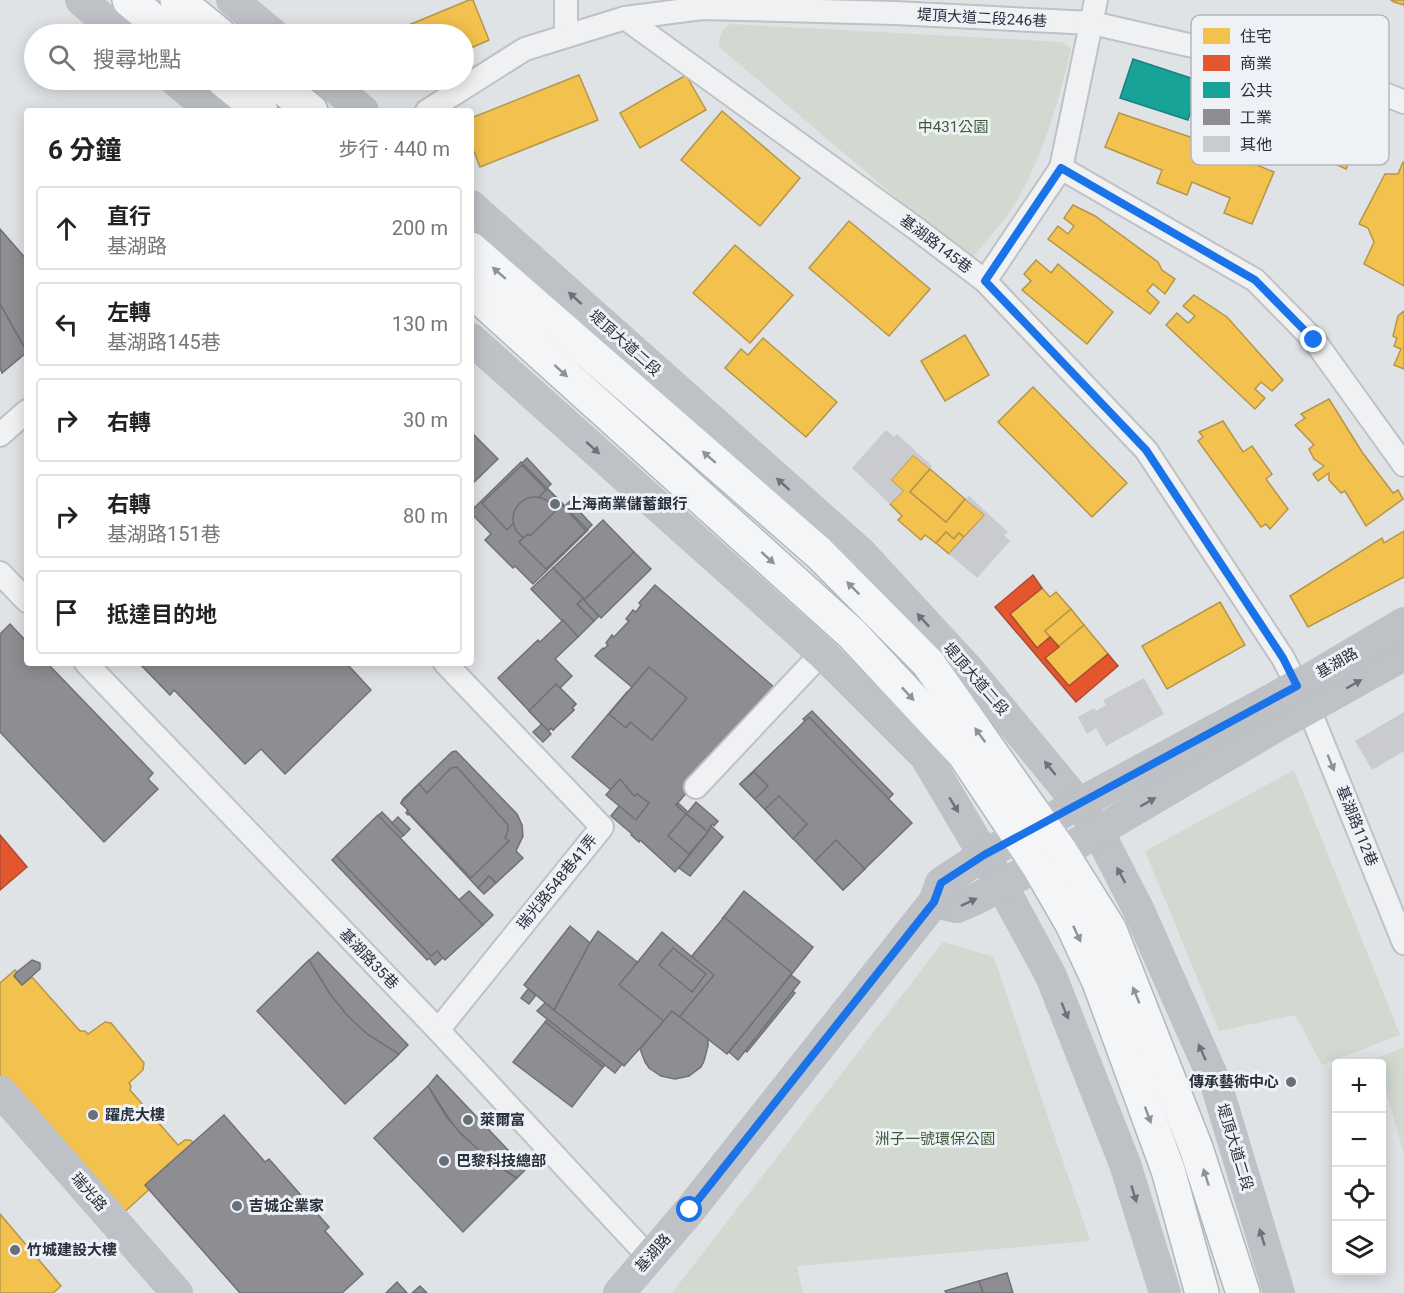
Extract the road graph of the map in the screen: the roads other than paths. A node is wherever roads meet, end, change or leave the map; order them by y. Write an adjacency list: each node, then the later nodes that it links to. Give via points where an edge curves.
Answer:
1 (81, 0): 9 (street)
2 (129, 0): 10 (highway)
3 (177, 0): 11 (highway)
4 (232, 0): 12 (street)
5 (566, 0): 13 (street)
6 (1096, 0): 8 (street)
7 (625, 18): 8 (street, 堤頂大道二段246巷, via 702,8); 13 (street, 堤頂大道二段246巷); 31 (street, 基湖路145巷)
8 (1092, 23): 14 (street, 堤頂大道二段246巷); 28 (street)
9 (109, 24)
10 (158, 24)
11 (207, 24)
12 (261, 24)
13 (566, 36): 15 (street, 堤頂大道二段246巷, via 525,49)
14 (1191, 46)
15 (474, 81)
16 (186, 90): 23 (street)
17 (235, 90): 24 (highway)
18 (285, 90): 25 (highway)
19 (338, 90): 26 (street)
20 (460, 90): 27 (street, 堤頂大道二段246巷)
21 (1389, 96): 22 (street, 堤頂大道二段246巷)
22 (1404, 102)
23 (208, 108)
24 (257, 108)
25 (307, 108)
26 (359, 108)
27 (432, 108)
28 (1061, 168): 31 (street); 36 (street, via 1255,280 1314,340)
29 (474, 209): 46 (street, 堤頂大道二段, one-way to 29, via 967,668 862,554)
30 (474, 252): 47 (highway, 堤頂大道二段, one-way to 30, via 928,663 819,553)
31 (985, 281): 44 (street, 基湖路145巷, via 1146,450 1283,658)
32 (474, 293): 47 (highway, 堤頂大道二段, one-way to 47, via 852,633)
33 (474, 342): 40 (street, one-way to 40)
34 (24, 414): 35 (street)
35 (0, 435)
36 (1404, 465)
37 (0, 573): 38 (street)
38 (24, 598)
39 (1404, 623): 44 (street, 基湖路)
40 (822, 653): 45 (street); 49 (street, one-way to 49, via 926,757)
41 (1404, 655): 44 (street, 基湖路, one-way to 41)
42 (89, 666): 54 (street, 基湖路35巷)
43 (448, 666): 54 (street, 瑞光路548巷41弄, via 602,827)
44 (1303, 697): 46 (street, 基湖路); 48 (street, 基湖路, one-way to 44); 53 (street, 基湖路112巷, one-way to 53)
45 (696, 787)
46 (1078, 803): 47 (street, 基湖路); 48 (street, 堤頂大道二段)
47 (1030, 830): 49 (street, 基湖路); 50 (highway, 堤頂大道二段)
48 (1098, 831): 50 (street, 基湖路); 62 (street, 堤頂大道二段, one-way to 48, via 1216,1084 1139,910)
49 (984, 855): 51 (street); 52 (street, 基湖路, via 941,883)
50 (1050, 858): 51 (street, 基湖路); 60 (highway, 堤頂大道二段, one-way to 60, via 1168,1170); 61 (highway, 堤頂大道二段, one-way to 50, via 1196,1148 1110,930)
51 (1001, 884): 52 (street, 基湖路, one-way to 51, via 957,907); 59 (street, one-way to 59, via 1051,976 1125,1164)
52 (934, 902): 56 (street, 基湖路)
53 (1404, 943)
54 (438, 1030): 56 (street, 基湖路35巷)
55 (0, 1091): 57 (street, 瑞光路)
56 (649, 1257): 58 (street, 基湖路)
57 (177, 1293)
58 (619, 1293)
59 (1165, 1293)
60 (1202, 1293)
61 (1243, 1293)
62 (1279, 1293)

